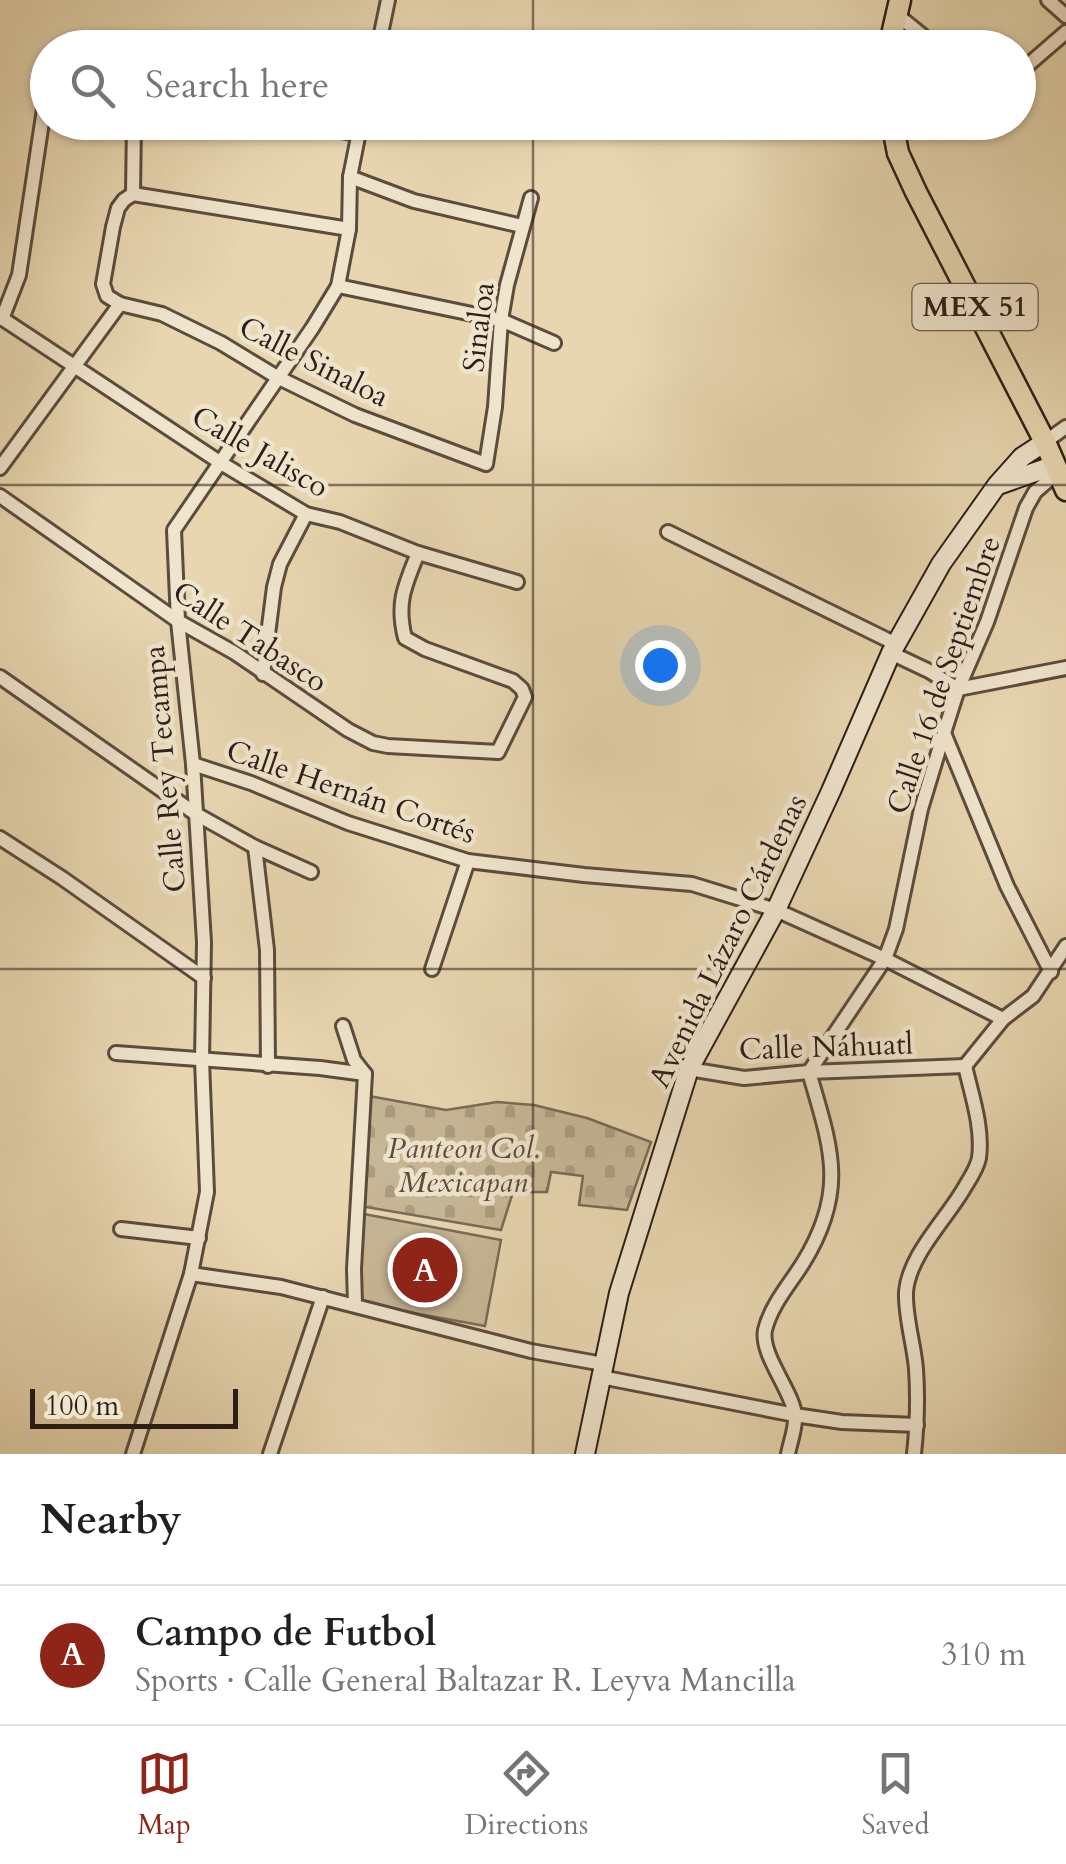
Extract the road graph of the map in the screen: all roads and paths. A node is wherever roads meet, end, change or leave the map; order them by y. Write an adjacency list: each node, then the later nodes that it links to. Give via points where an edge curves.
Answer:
1 (388, 0): 5 (street)
2 (1048, 0): 4 (street)
3 (898, 7): 6 (street)
4 (1066, 16)
5 (382, 30)
6 (920, 30)
7 (1066, 32): 8 (street)
8 (1036, 58)
9 (39, 140): 20 (street, via 19,275)
10 (134, 140): 14 (street)
11 (358, 140): 13 (street, Calle Rey Tecampa)
12 (895, 140): 26 (main road, MEX 51)
13 (350, 176): 16 (street, via 414,201); 17 (street, Calle Rey Tecampa)
14 (132, 194): 17 (street); 19 (street, via 118,208 103,284)
15 (532, 198): 16 (street, Sinaloa)
16 (522, 226): 21 (street, Sinaloa)
17 (349, 229): 18 (street, Calle Rey Tecampa)
18 (338, 286): 21 (street); 24 (street, Calle Rey Tecampa)
19 (120, 304): 23 (street); 24 (street, Calle Sinaloa, via 162,314)
20 (1, 318): 23 (street, Calle Jalisco)
21 (501, 320): 22 (street); 28 (street, Sinaloa)
22 (554, 343)
23 (74, 368): 27 (street, Calle Jalisco); 29 (street)
24 (277, 376): 27 (street, Calle Rey Tecampa); 28 (street, Calle Sinaloa, via 355,415)
25 (1066, 427): 26 (street)
26 (1045, 442): 30 (main road, MEX 51); 31 (main road, Avenida Lázaro Cárdenas)
27 (221, 463): 33 (street, Calle Jalisco); 37 (street, Calle Rey Tecampa, via 174,530)
28 (486, 464)
29 (0, 468)
30 (1060, 476): 31 (main road); 42 (street, Calle 16 de Septiembre, via 1026,508)
31 (997, 485): 38 (main road, Avenida Lázaro Cárdenas, via 941,564)
32 (0, 496): 37 (street, Calle Tabasco)
33 (306, 514): 35 (street, Calle Jalisco); 40 (street, via 280,564)
34 (668, 532): 38 (street, via 854,621)
35 (418, 553): 36 (street, Calle Jalisco); 40 (street, Calle Tabasco, via 402,592 405,638 522,688 524,697 498,752 374,743)
36 (517, 582)
37 (178, 621): 40 (street, Calle Tabasco); 44 (street, Calle Rey Tecampa)
38 (894, 648): 42 (street); 50 (main road, Avenida Lázaro Cárdenas)
39 (1066, 668): 42 (street)
40 (263, 674)
41 (0, 677): 45 (street)
42 (958, 690): 43 (street, Calle 16 de Septiembre)
43 (944, 734): 52 (street, Calle 16 de Septiembre); 54 (street)
44 (193, 764): 45 (street, Calle Rey Tecampa); 48 (street, Calle Hernán Cortés)
45 (196, 814): 47 (street); 55 (street, Calle Rey Tecampa)
46 (0, 838): 55 (street)
47 (255, 847): 49 (street); 60 (street, via 267,950)
48 (468, 861): 50 (street, Calle Hernán Cortés, via 692,884); 53 (street)
49 (310, 872)
50 (776, 910): 52 (street, Calle Hernán Cortés); 62 (main road, Avenida Lázaro Cárdenas)
51 (1066, 946): 54 (street)
52 (885, 958): 56 (street, Calle Hernán Cortés); 63 (street, Calle 16 de Septiembre)
53 (432, 969)
54 (1050, 972): 56 (street)
55 (204, 978): 59 (street, Calle Rey Tecampa)
56 (1003, 1019): 61 (street)
57 (343, 1026): 64 (street)
58 (116, 1053): 59 (street)
59 (202, 1060): 60 (street); 66 (street, Calle Rey Tecampa, via 207,1192)
60 (268, 1066): 64 (street)
61 (965, 1066): 63 (street, Calle Náhuatl); 72 (street, via 978,1124 978,1163 911,1271 906,1294)
62 (689, 1070): 63 (street, Calle Náhuatl, via 744,1078); 70 (main road, Avenida Lázaro Cárdenas, via 635,1236)
63 (809, 1072): 71 (street, via 829,1143 829,1205 818,1238 765,1330)
64 (364, 1074): 69 (street)
65 (121, 1229): 66 (street)
66 (199, 1238): 67 (street, Calle Rey Tecampa)
67 (190, 1274): 68 (street); 73 (street, Calle Rey Tecampa)
68 (323, 1297): 69 (street); 74 (street)
69 (355, 1304): 70 (street)
70 (602, 1370): 71 (street); 75 (main road, Avenida Lázaro Cárdenas)
71 (795, 1415): 72 (street); 76 (street)
72 (917, 1425): 77 (street)
73 (133, 1454)
74 (270, 1454)
75 (585, 1454)
76 (788, 1454)
77 (914, 1454)

